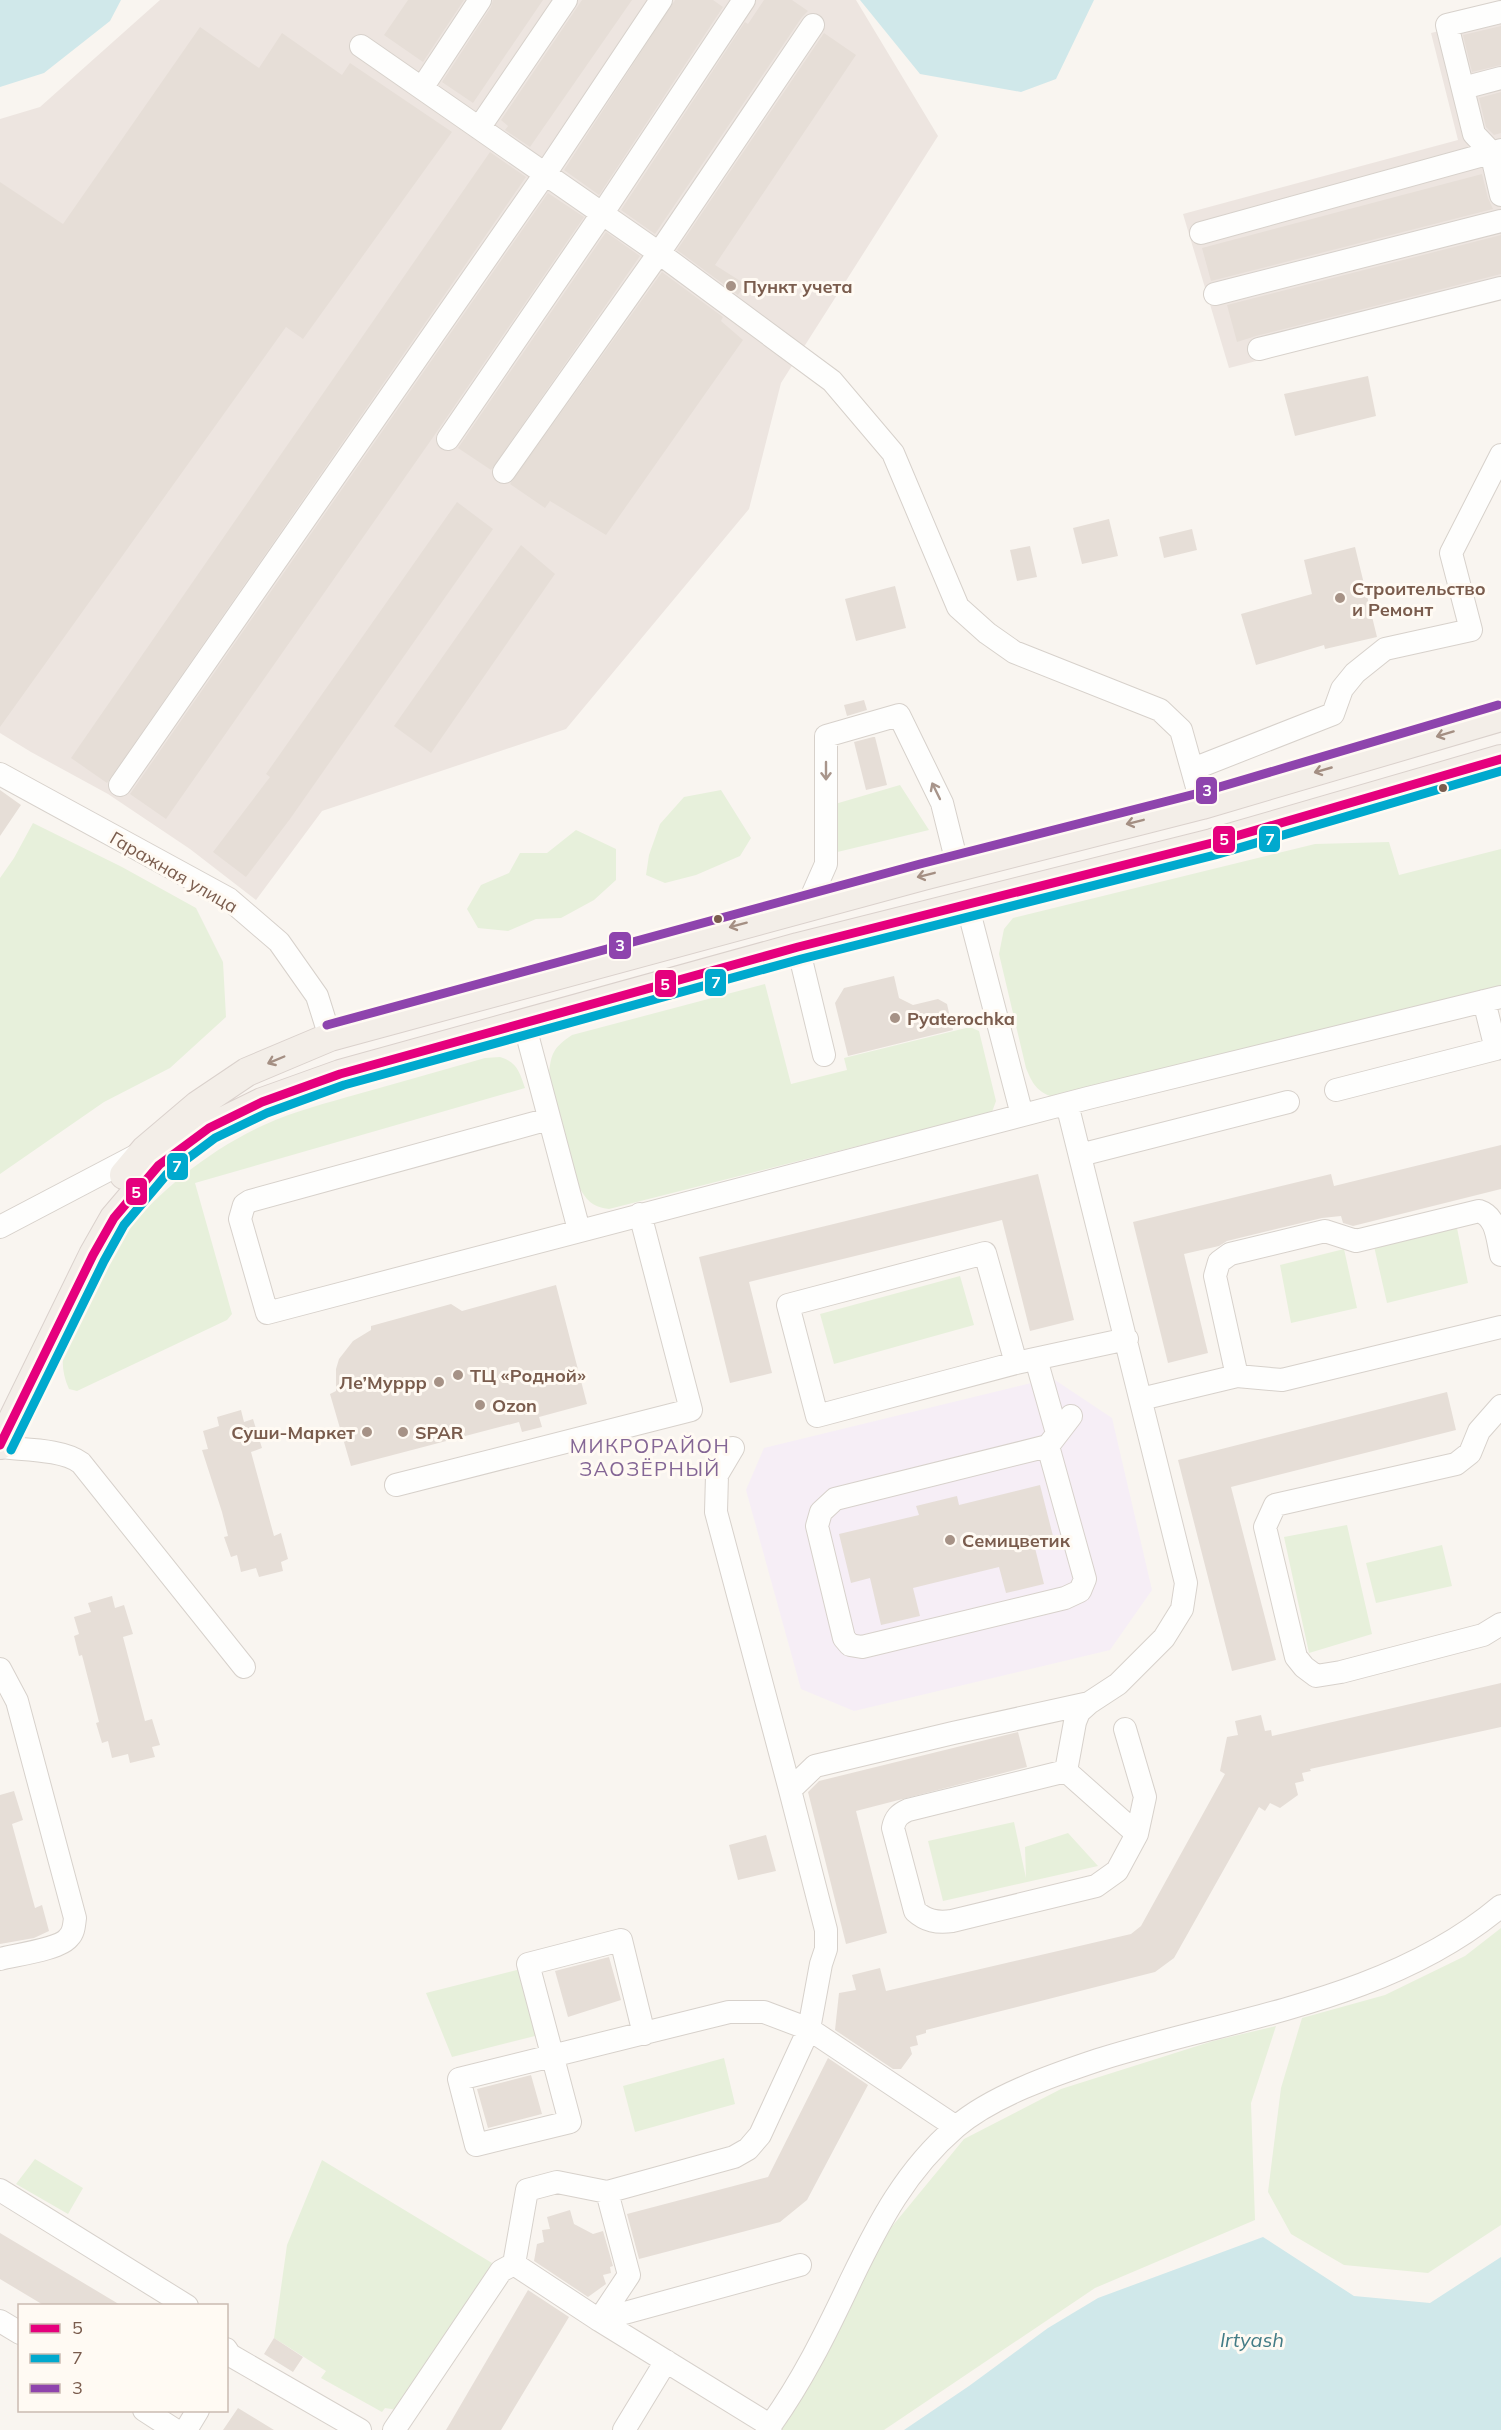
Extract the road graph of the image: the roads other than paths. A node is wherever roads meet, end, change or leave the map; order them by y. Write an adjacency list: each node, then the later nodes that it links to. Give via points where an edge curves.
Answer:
1 (480, 0): 9 (street)
2 (566, 0): 11 (street)
3 (661, 0): 13 (street)
4 (744, 0): 15 (street)
5 (1501, 12): 10 (street, via 1447,25)
6 (813, 25): 18 (street)
7 (361, 46): 9 (street)
8 (1501, 78): 10 (street)
9 (422, 88): 11 (street)
10 (1463, 88): 12 (street, via 1474,134)
11 (478, 128): 13 (street)
12 (1496, 151): 14 (street); 17 (street)
13 (545, 174): 15 (street); 30 (street)
14 (1501, 195)
15 (602, 214): 18 (street); 22 (street)
16 (1501, 221): 20 (street)
17 (1201, 233)
18 (659, 253): 24 (street); 28 (street, via 832,381 894,453 958,607 1014,651 1160,710 1181,730)
19 (1501, 288): 21 (street)
20 (1215, 294)
21 (1259, 349)
22 (448, 439)
23 (1501, 454): 28 (street, via 1451,554 1471,630 1385,649 1342,689 1333,714)
24 (504, 472)
25 (1501, 717): 26 (main road, one-way to 26)
26 (1380, 753): 31 (main road); 32 (main road, one-way to 32)
27 (1501, 759): 31 (main road)
28 (1193, 769): 32 (street)
29 (0, 774): 40 (street, Гаражная улица, via 229,899 279,942 317,996)
30 (120, 785)
31 (1391, 792): 33 (main road)
32 (1202, 805): 33 (main road); 34 (main road, one-way to 34)
33 (1212, 843): 35 (main road)
34 (958, 867): 35 (main road); 36 (main road, one-way to 36); 36 (street, one-way to 36, via 942,803 899,715 826,736 826,864)
35 (967, 904): 37 (main road); 46 (street)
36 (807, 907): 40 (main road, one-way to 40)
37 (798, 947): 39 (main road); 41 (street)
38 (1492, 999): 43 (street, via 1496,1049); 45 (street)
39 (524, 1023): 42 (main road); 47 (street)
40 (330, 1037): 42 (main road); 48 (main road, one-way to 48, via 247,1072)
41 (824, 1055)
42 (340, 1074): 62 (main road, via 262,1102 209,1128 159,1165 108,1227)
43 (1336, 1090)
44 (1288, 1102): 49 (street)
45 (1068, 1104): 46 (street); 49 (street)
46 (1022, 1115): 50 (street)
47 (549, 1119): 52 (street); 52 (street, via 250,1201 244,1205 240,1219 267,1314)
48 (145, 1150): 51 (street); 59 (main road, via 118,1183 78,1251 24,1363)
49 (1080, 1155): 55 (street)
50 (640, 1214): 52 (street); 64 (street, via 691,1410)
51 (0, 1227)
52 (579, 1230)
53 (1501, 1255): 57 (street, via 1493,1221 1488,1214 1479,1212 1356,1241 1325,1231 1230,1254 1219,1262 1215,1276)
54 (1501, 1327): 57 (street, via 1282,1380)
55 (1126, 1339): 56 (street); 58 (street)
56 (1026, 1361): 56 (street, via 985,1253 788,1305 817,1416); 61 (street)
57 (1237, 1376): 58 (street)
58 (1141, 1399): 68 (street, via 1186,1582 1182,1609 1144,1660)
59 (0, 1401)
60 (1501, 1406): 65 (street, via 1479,1431 1470,1453 1456,1464 1275,1505 1265,1527 1296,1657 1317,1676 1483,1635)
61 (1058, 1432): 61 (street, via 1085,1579 1080,1591 1065,1598 862,1647 850,1645 844,1638 817,1526 821,1512 835,1499)
62 (0, 1446): 66 (street, via 62,1454 81,1463)
63 (733, 1448): 71 (street, via 717,1475 716,1512)
64 (396, 1485)
65 (1501, 1624)
66 (244, 1667)
67 (0, 1670): 74 (street, via 17,1701 75,1918 68,1939 60,1944)
68 (1089, 1703): 70 (street, via 1074,1722); 71 (street, via 815,1766)
69 (1125, 1729): 72 (street, via 1145,1797)
70 (1066, 1771): 72 (street); 72 (street, via 900,1814 892,1828 915,1911 930,1920 952,1921 1096,1886 1117,1871)
71 (790, 1790): 75 (street, via 826,1930 826,1949)
72 (1137, 1834)
73 (1501, 1906): 78 (street, via 1446,1946 1365,1984 1080,2066 1016,2092)
74 (0, 1959)
75 (809, 2029): 76 (street, via 764,2012 729,2012); 78 (street); 80 (street, via 760,2135 748,2149 734,2157)
76 (645, 2034): 77 (street); 77 (street, via 621,1940 528,1964)
77 (552, 2056): 77 (street, via 459,2079 477,2145 570,2122)
78 (956, 2127): 91 (street, via 912,2171 877,2224 830,2323)
79 (0, 2190): 83 (street)
80 (607, 2192): 81 (street, via 557,2182 527,2190); 84 (street, via 629,2275)
81 (514, 2264): 84 (street); 95 (street, via 501,2271)
82 (800, 2265): 84 (street)
83 (185, 2304)
84 (599, 2320): 88 (street)
85 (0, 2321): 86 (street)
86 (18, 2332)
87 (228, 2355): 94 (street)
88 (666, 2361): 91 (street); 96 (street)
89 (147, 2412): 92 (street)
90 (197, 2412): 93 (street)
91 (769, 2428)
92 (175, 2430)
93 (186, 2430)
94 (360, 2430)
95 (394, 2430)
96 (624, 2430)

